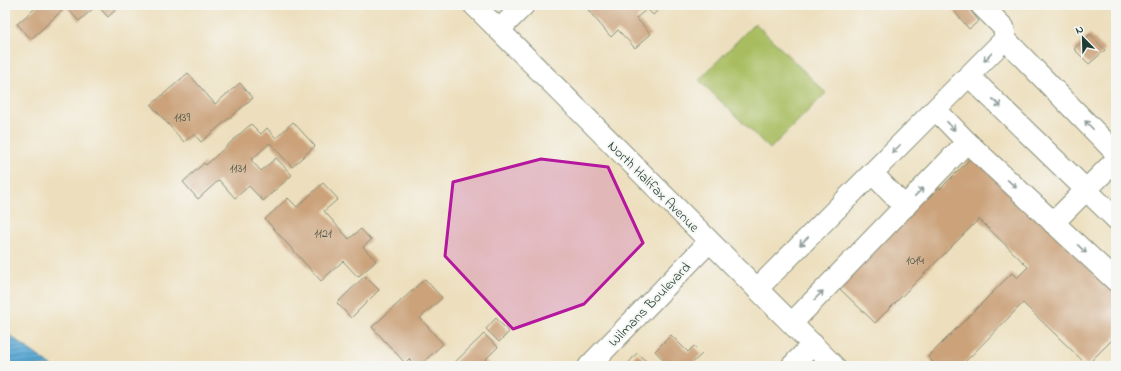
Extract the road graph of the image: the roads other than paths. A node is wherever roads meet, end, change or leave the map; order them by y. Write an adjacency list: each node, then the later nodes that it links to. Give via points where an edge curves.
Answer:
1 (474, 5): 4 (street, North Halifax Avenue)
2 (524, 5): 4 (street)
3 (981, 5): 5 (street, via 1004,28)
4 (499, 30): 16 (street, North Halifax Avenue)
5 (1005, 39): 6 (street, one-way to 6); 9 (street, one-way to 5)
6 (970, 76): 7 (street); 12 (street, one-way to 12)
7 (936, 110): 8 (street, one-way to 8); 11 (street, one-way to 11)
8 (967, 142): 13 (street, one-way to 8); 15 (street, one-way to 15)
9 (1116, 152)
10 (1116, 160): 12 (street)
11 (872, 173): 13 (street); 18 (street, one-way to 18)
12 (1086, 190): 14 (street); 15 (street)
13 (905, 207): 19 (street, one-way to 13)
14 (1116, 219)
15 (1053, 222): 17 (street, one-way to 17)
16 (709, 242): 18 (street, North Halifax Avenue); 21 (street, Wilmans Boulevard)
17 (1116, 281)
18 (757, 288): 19 (street, North Halifax Avenue)
19 (792, 323): 20 (street, North Halifax Avenue)
20 (813, 344): 22 (street); 23 (street, North Halifax Avenue)
21 (589, 366)
22 (792, 366)
23 (834, 366)

